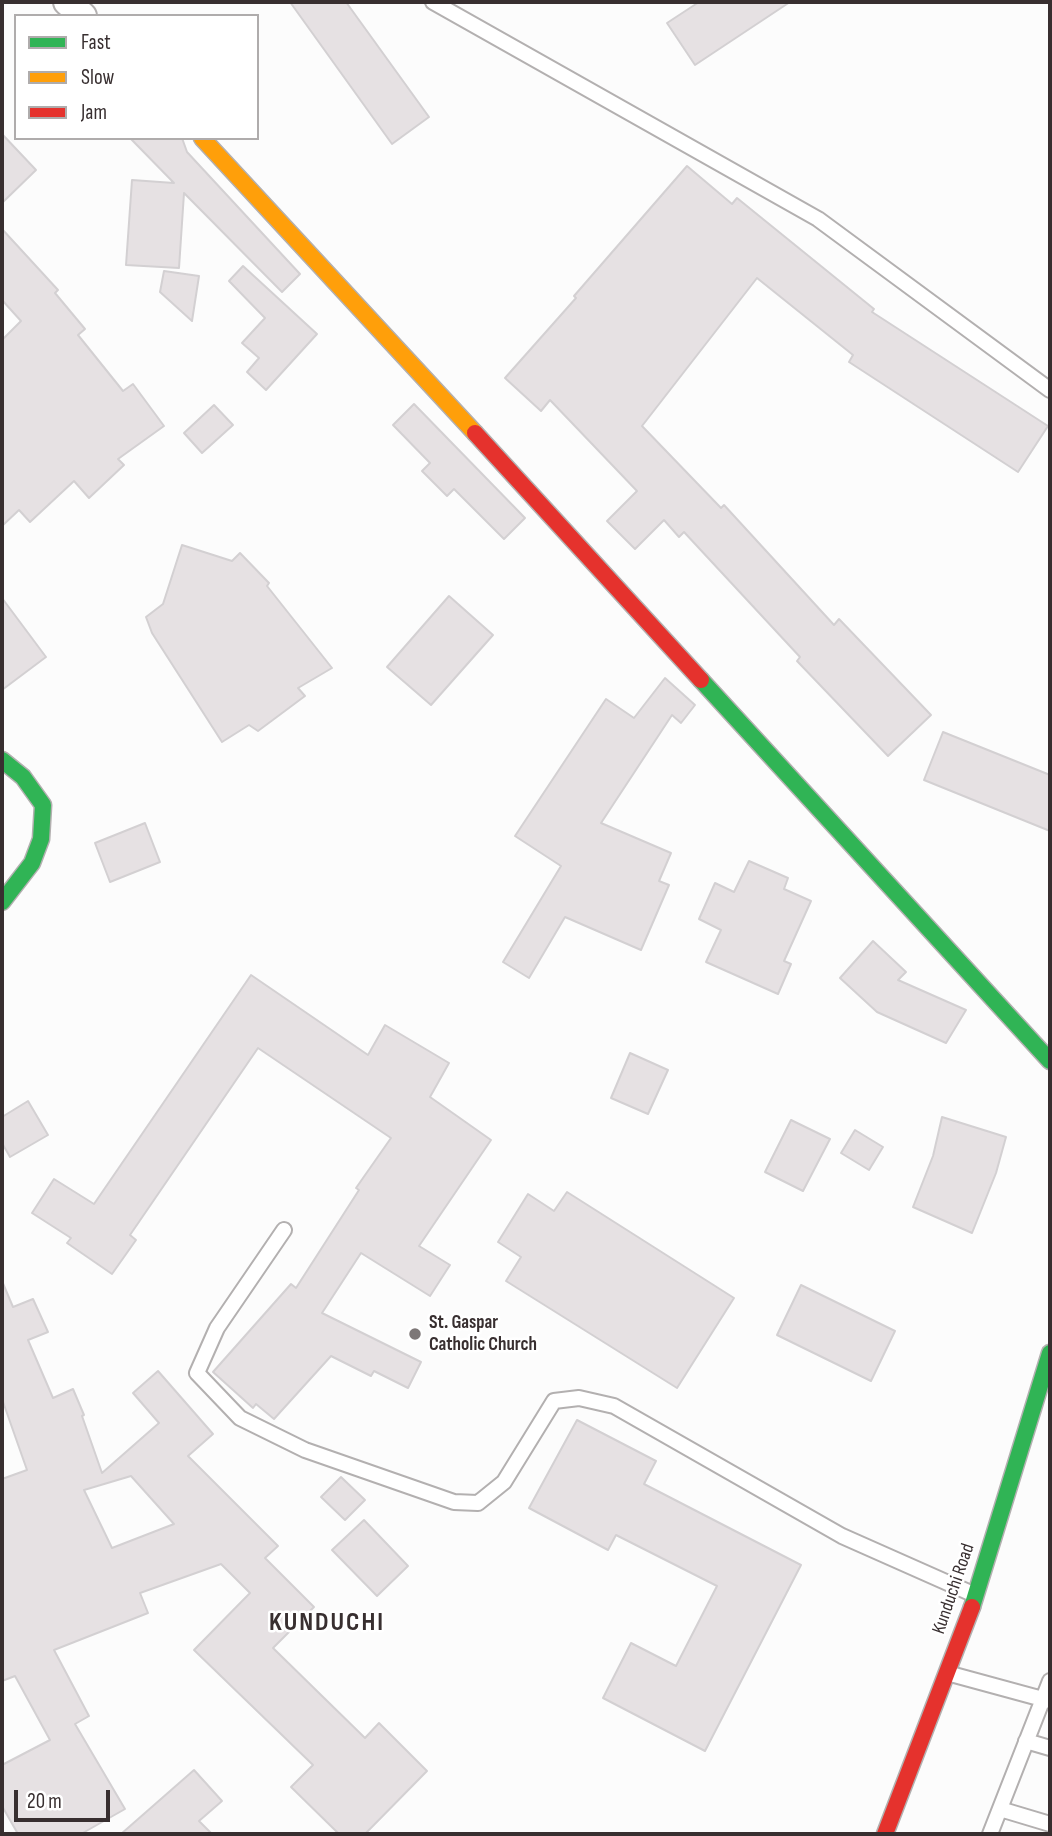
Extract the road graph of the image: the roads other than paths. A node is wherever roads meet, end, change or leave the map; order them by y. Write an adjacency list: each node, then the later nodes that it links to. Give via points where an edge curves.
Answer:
1 (67, 2): 3 (street)
2 (433, 2): 5 (lane, via 818,219)
3 (81, 14)
4 (204, 140): 8 (street)
5 (1050, 390)
6 (2, 760): 7 (street, via 23,777 43,805 41,839 32,863)
7 (2, 902)
8 (1050, 1061)
9 (284, 1230): 11 (lane, via 217,1328 197,1373 240,1418 305,1450 454,1502 478,1503 504,1482 554,1401 579,1398 614,1406 842,1536)
10 (1050, 1353): 11 (street, Kunduchi Road)
11 (976, 1596): 12 (street, Kunduchi Road)
12 (947, 1673): 14 (lane); 19 (street, Kunduchi Road)
13 (1050, 1681): 14 (lane)
14 (1047, 1700): 15 (lane)
15 (1026, 1741): 16 (lane); 17 (lane)
16 (1050, 1748)
17 (1000, 1809): 18 (lane); 20 (lane)
18 (1050, 1824)
19 (885, 1834)
20 (990, 1834)

